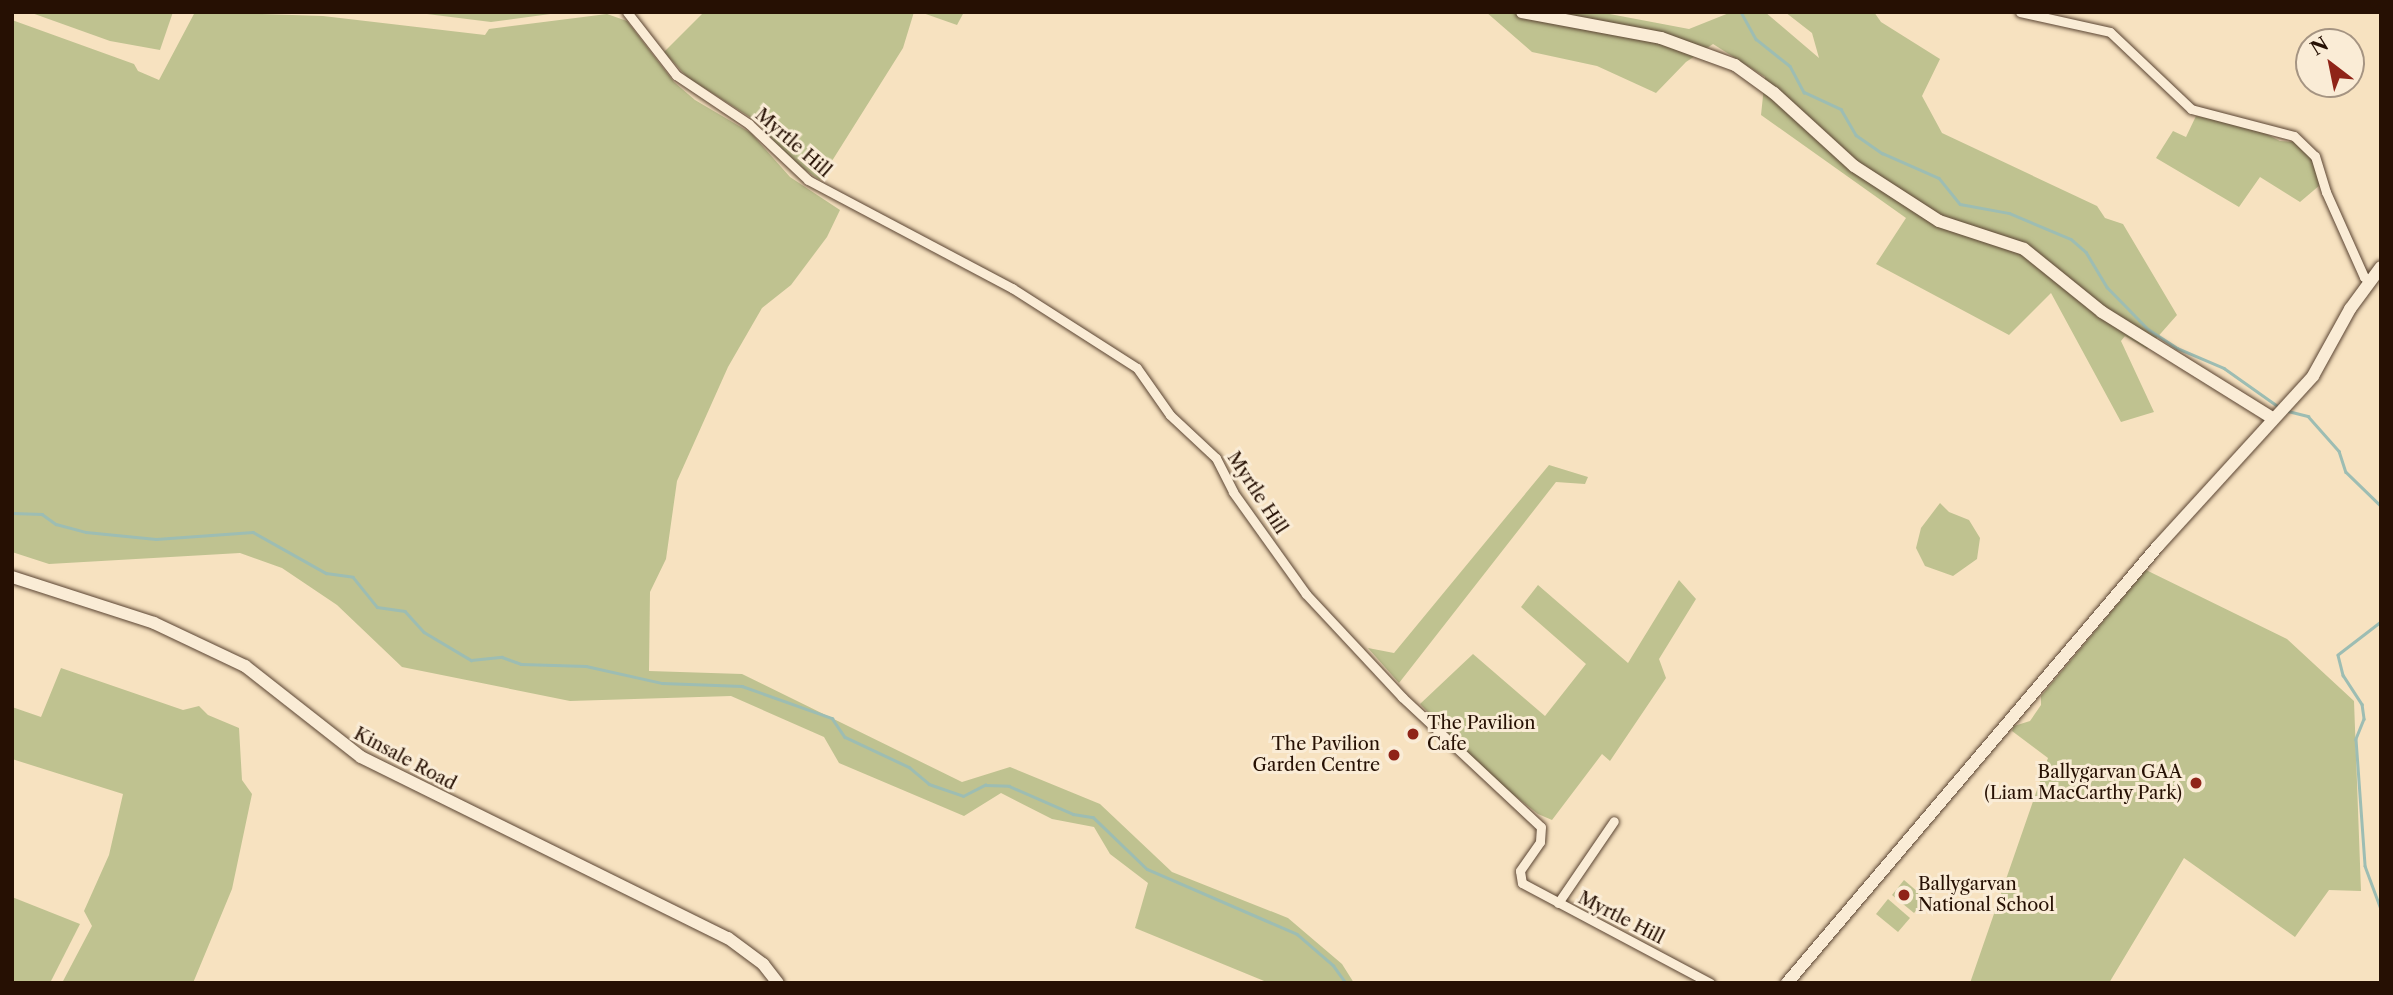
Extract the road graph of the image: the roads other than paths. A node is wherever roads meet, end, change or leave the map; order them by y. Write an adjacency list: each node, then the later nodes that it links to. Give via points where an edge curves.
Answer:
1 (627, 12): 9 (street, Myrtle Hill, via 676,75 749,124 808,180 1012,288 1137,368 1170,415 1216,458 1233,492 1306,594 1402,697 1541,827 1540,842 1520,878 1527,887)
2 (1522, 12): 6 (main road, via 1661,38 1735,65 1774,93 1854,166 1939,221 2024,249 2102,312)
3 (2020, 12): 5 (street, via 2110,32 2191,109 2275,129 2301,141 2315,156 2329,201 2364,277)
4 (2381, 267): 5 (main road)
5 (2370, 279): 6 (main road, via 2313,376)
6 (2278, 412): 12 (main road)
7 (12, 577): 10 (main road, Kinsale Road, via 154,623 245,666 361,757 727,937 763,964)
8 (1614, 821): 9 (street)
9 (1558, 903): 11 (street, Myrtle Hill)
10 (778, 983)
11 (1710, 983)
12 (1787, 983)

